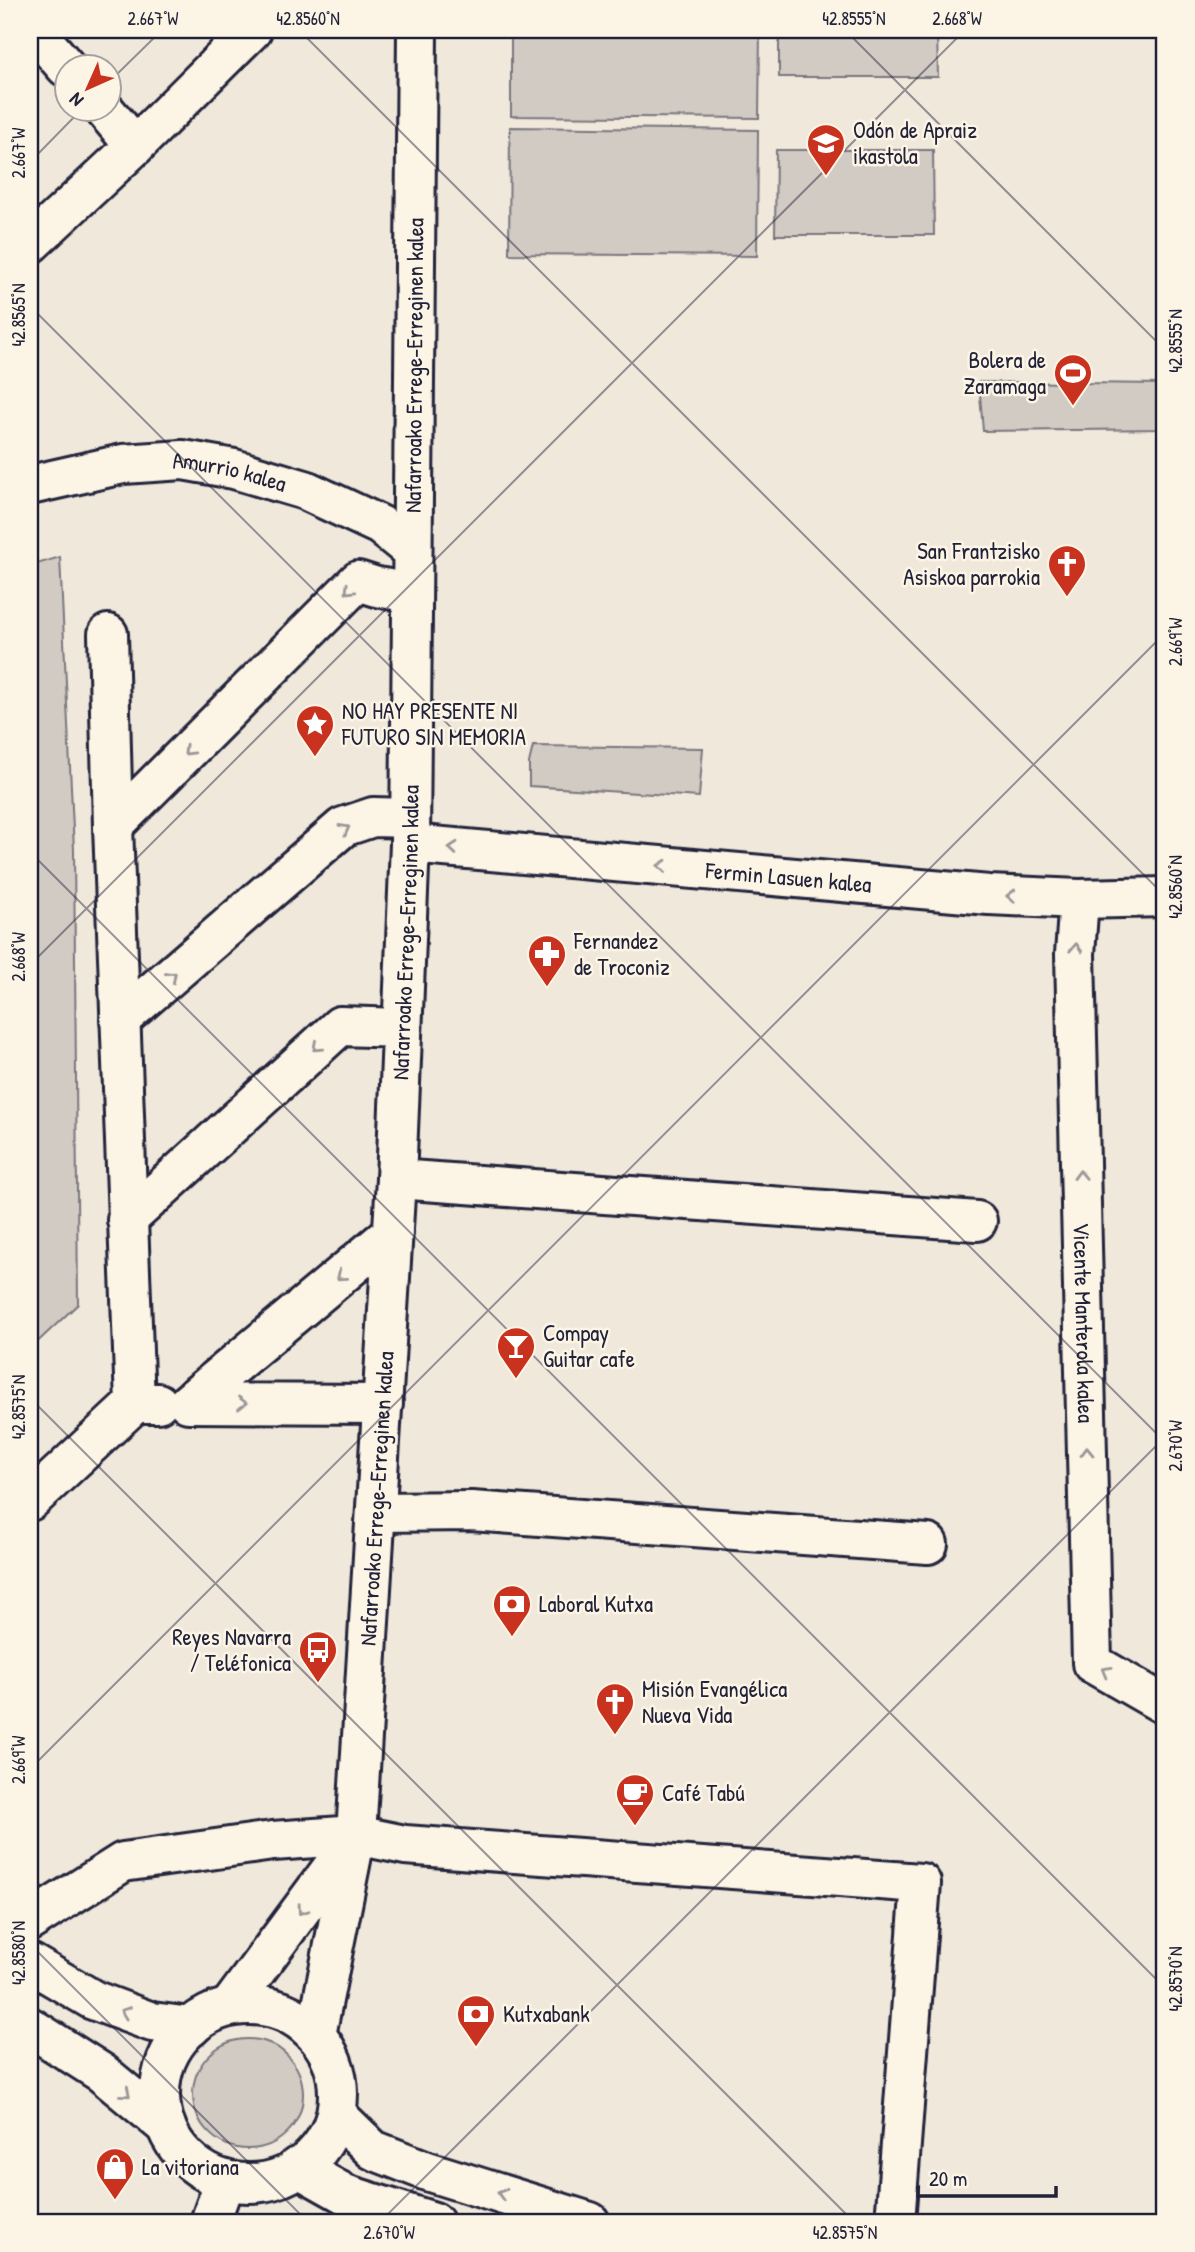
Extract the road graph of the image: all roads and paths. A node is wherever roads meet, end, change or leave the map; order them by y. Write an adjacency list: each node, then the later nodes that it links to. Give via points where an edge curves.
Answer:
1 (34, 30): 4 (street)
2 (252, 30): 6 (street)
3 (417, 30): 9 (street, Nafarroako Errege-Erreginen kalea)
4 (53, 52)
5 (115, 122): 6 (street)
6 (135, 146): 7 (street)
7 (30, 244)
8 (30, 485): 9 (street, Amurrio kalea, via 123,464 196,462 305,490 380,525)
9 (412, 551): 10 (street, Nafarroako Errege-Erreginen kalea)
10 (412, 593): 12 (street, one-way to 12, via 358,581); 13 (street, Nafarroako Errege-Erreginen kalea)
11 (108, 634): 12 (street)
12 (113, 826): 16 (street)
13 (410, 831): 15 (street, Fermin Lasuen kalea, one-way to 13, via 962,893); 16 (street, Fermin Lasuen kalea, one-way to 13, via 343,827 373,817); 17 (street, Nafarroako Errege-Erreginen kalea)
14 (1165, 897): 15 (street, Fermin Lasuen kalea)
15 (1079, 899): 28 (street, Vicente Manterola kalea, one-way to 15, via 1092,1663 1075,954)
16 (120, 1020): 19 (street)
17 (402, 1028): 18 (street, Nafarroako Errege-Erreginen kalea); 19 (street, one-way to 19, via 340,1026)
18 (396, 1179): 20 (street); 21 (street, Nafarroako Errege-Erreginen kalea)
19 (128, 1220): 22 (street)
20 (977, 1221)
21 (393, 1232): 23 (street, one-way to 23); 24 (street, Nafarroako Errege-Erreginen kalea)
22 (135, 1403): 23 (street); 25 (street)
23 (188, 1403): 24 (street, one-way to 24)
24 (383, 1404): 26 (street, Nafarroako Errege-Erreginen kalea)
25 (30, 1501)
26 (377, 1512): 27 (street, via 471,1511); 29 (street, Nafarroako Errege-Erreginen kalea)
27 (928, 1544)
28 (1165, 1705)
29 (356, 1835): 30 (street, via 273,1841 123,1862); 32 (street, one-way to 32); 35 (street, Nafarroako Errege-Erreginen kalea); 43 (street, via 405,1845 921,1883)
30 (30, 1921)
31 (30, 1964): 34 (street, one-way to 31, via 152,2022 93,2000)
32 (230, 2006): 34 (street); 35 (street, via 277,2010)
33 (30, 2027): 37 (street, one-way to 37, via 102,2073)
34 (191, 2027): 37 (street, via 165,2060 160,2100)
35 (316, 2035): 36 (street, via 332,2059)
36 (337, 2115): 38 (street, via 316,2155); 42 (street, one-way to 36, via 373,2150)
37 (166, 2126): 39 (street, via 193,2164)
38 (297, 2167): 39 (street, via 271,2181); 41 (street, via 345,2194)
39 (225, 2180): 40 (street)
40 (210, 2222)
41 (434, 2222)
42 (590, 2222)
43 (895, 2222)

